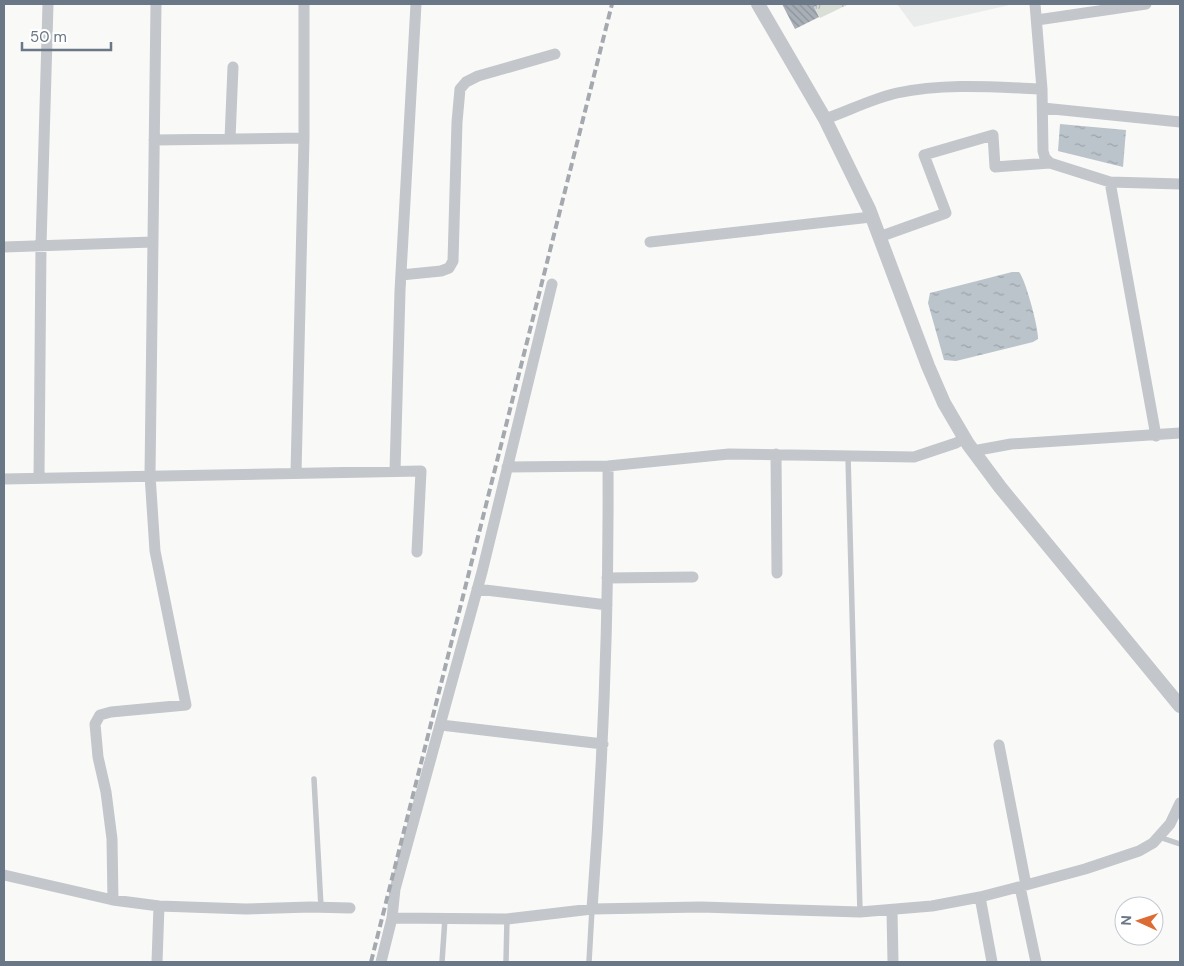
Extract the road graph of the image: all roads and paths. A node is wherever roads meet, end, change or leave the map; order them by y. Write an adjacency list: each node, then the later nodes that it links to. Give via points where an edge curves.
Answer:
1 (48, 4): 25 (street)
2 (156, 4): 17 (street)
3 (304, 4): 15 (street)
4 (416, 4): 27 (street)
5 (758, 4): 13 (street)
6 (1035, 4): 8 (street)
7 (1146, 4): 8 (street)
8 (1037, 20): 11 (street)
9 (556, 54): 27 (street, via 478,76 460,89 453,261 449,268 441,271)
10 (234, 67): 16 (street)
11 (1042, 89): 12 (street); 13 (street, via 963,86 919,89 895,94)
12 (1042, 108): 14 (street); 18 (street, via 1043,151)
13 (825, 119): 21 (street)
14 (1180, 122)
15 (304, 138): 16 (street); 38 (street)
16 (230, 139): 17 (street)
17 (154, 140): 23 (street)
18 (1050, 163): 19 (street); 22 (street, via 995,167 993,135 924,155 946,213)
19 (1110, 182): 20 (street); 30 (street)
20 (1180, 184)
21 (872, 217): 22 (street); 24 (street)
22 (879, 237): 31 (street, via 928,366 944,403)
23 (153, 242): 25 (street); 39 (street)
24 (650, 242)
25 (41, 245): 26 (street); 40 (street)
26 (4, 247)
27 (401, 275): 37 (street)
28 (552, 284): 36 (street)
29 (1180, 433): 30 (street)
30 (1156, 436): 32 (street, via 1011,444)
31 (965, 438): 32 (street); 34 (street, via 914,457)
32 (973, 451): 48 (street)
33 (776, 454): 34 (street); 35 (street, via 729,454); 43 (street)
34 (848, 456): 65 (lane)
35 (608, 466): 36 (street); 45 (street)
36 (507, 467): 46 (street)
37 (395, 471): 38 (street); 42 (street, via 421,471)
38 (296, 473): 39 (street)
39 (150, 475): 40 (street); 59 (street, via 155,551 186,705 111,712 100,715 95,724 112,839)
40 (38, 478): 41 (street)
41 (4, 479)
42 (417, 552)
43 (777, 573)
44 (693, 577): 45 (street)
45 (607, 578): 47 (street)
46 (478, 589): 47 (street); 49 (street)
47 (607, 605): 50 (street)
48 (1179, 702)
49 (441, 725): 50 (street); 66 (street, via 395,889)
50 (603, 744): 63 (street)
51 (999, 745): 57 (street)
52 (314, 779): 61 (lane)
53 (1180, 803): 54 (street, via 1170,824)
54 (1159, 837): 55 (lane); 57 (street, via 1139,851)
55 (1180, 844)
56 (4, 875): 59 (street)
57 (1023, 886): 58 (street); 76 (street)
58 (980, 897): 64 (street); 75 (street)
59 (113, 900): 60 (street)
60 (159, 906): 61 (street, via 246,909); 69 (street)
61 (321, 906): 62 (street)
62 (350, 908)
63 (592, 910): 65 (street, via 702,907); 68 (street); 73 (lane)
64 (892, 910): 65 (street); 74 (street)
65 (860, 912)
66 (392, 918): 67 (street); 70 (street)
67 (445, 918): 68 (street); 71 (lane)
68 (507, 919): 72 (lane)
69 (157, 962)
70 (381, 962)
71 (442, 962)
72 (506, 962)
73 (589, 962)
74 (894, 962)
75 (992, 962)
76 (1036, 962)

